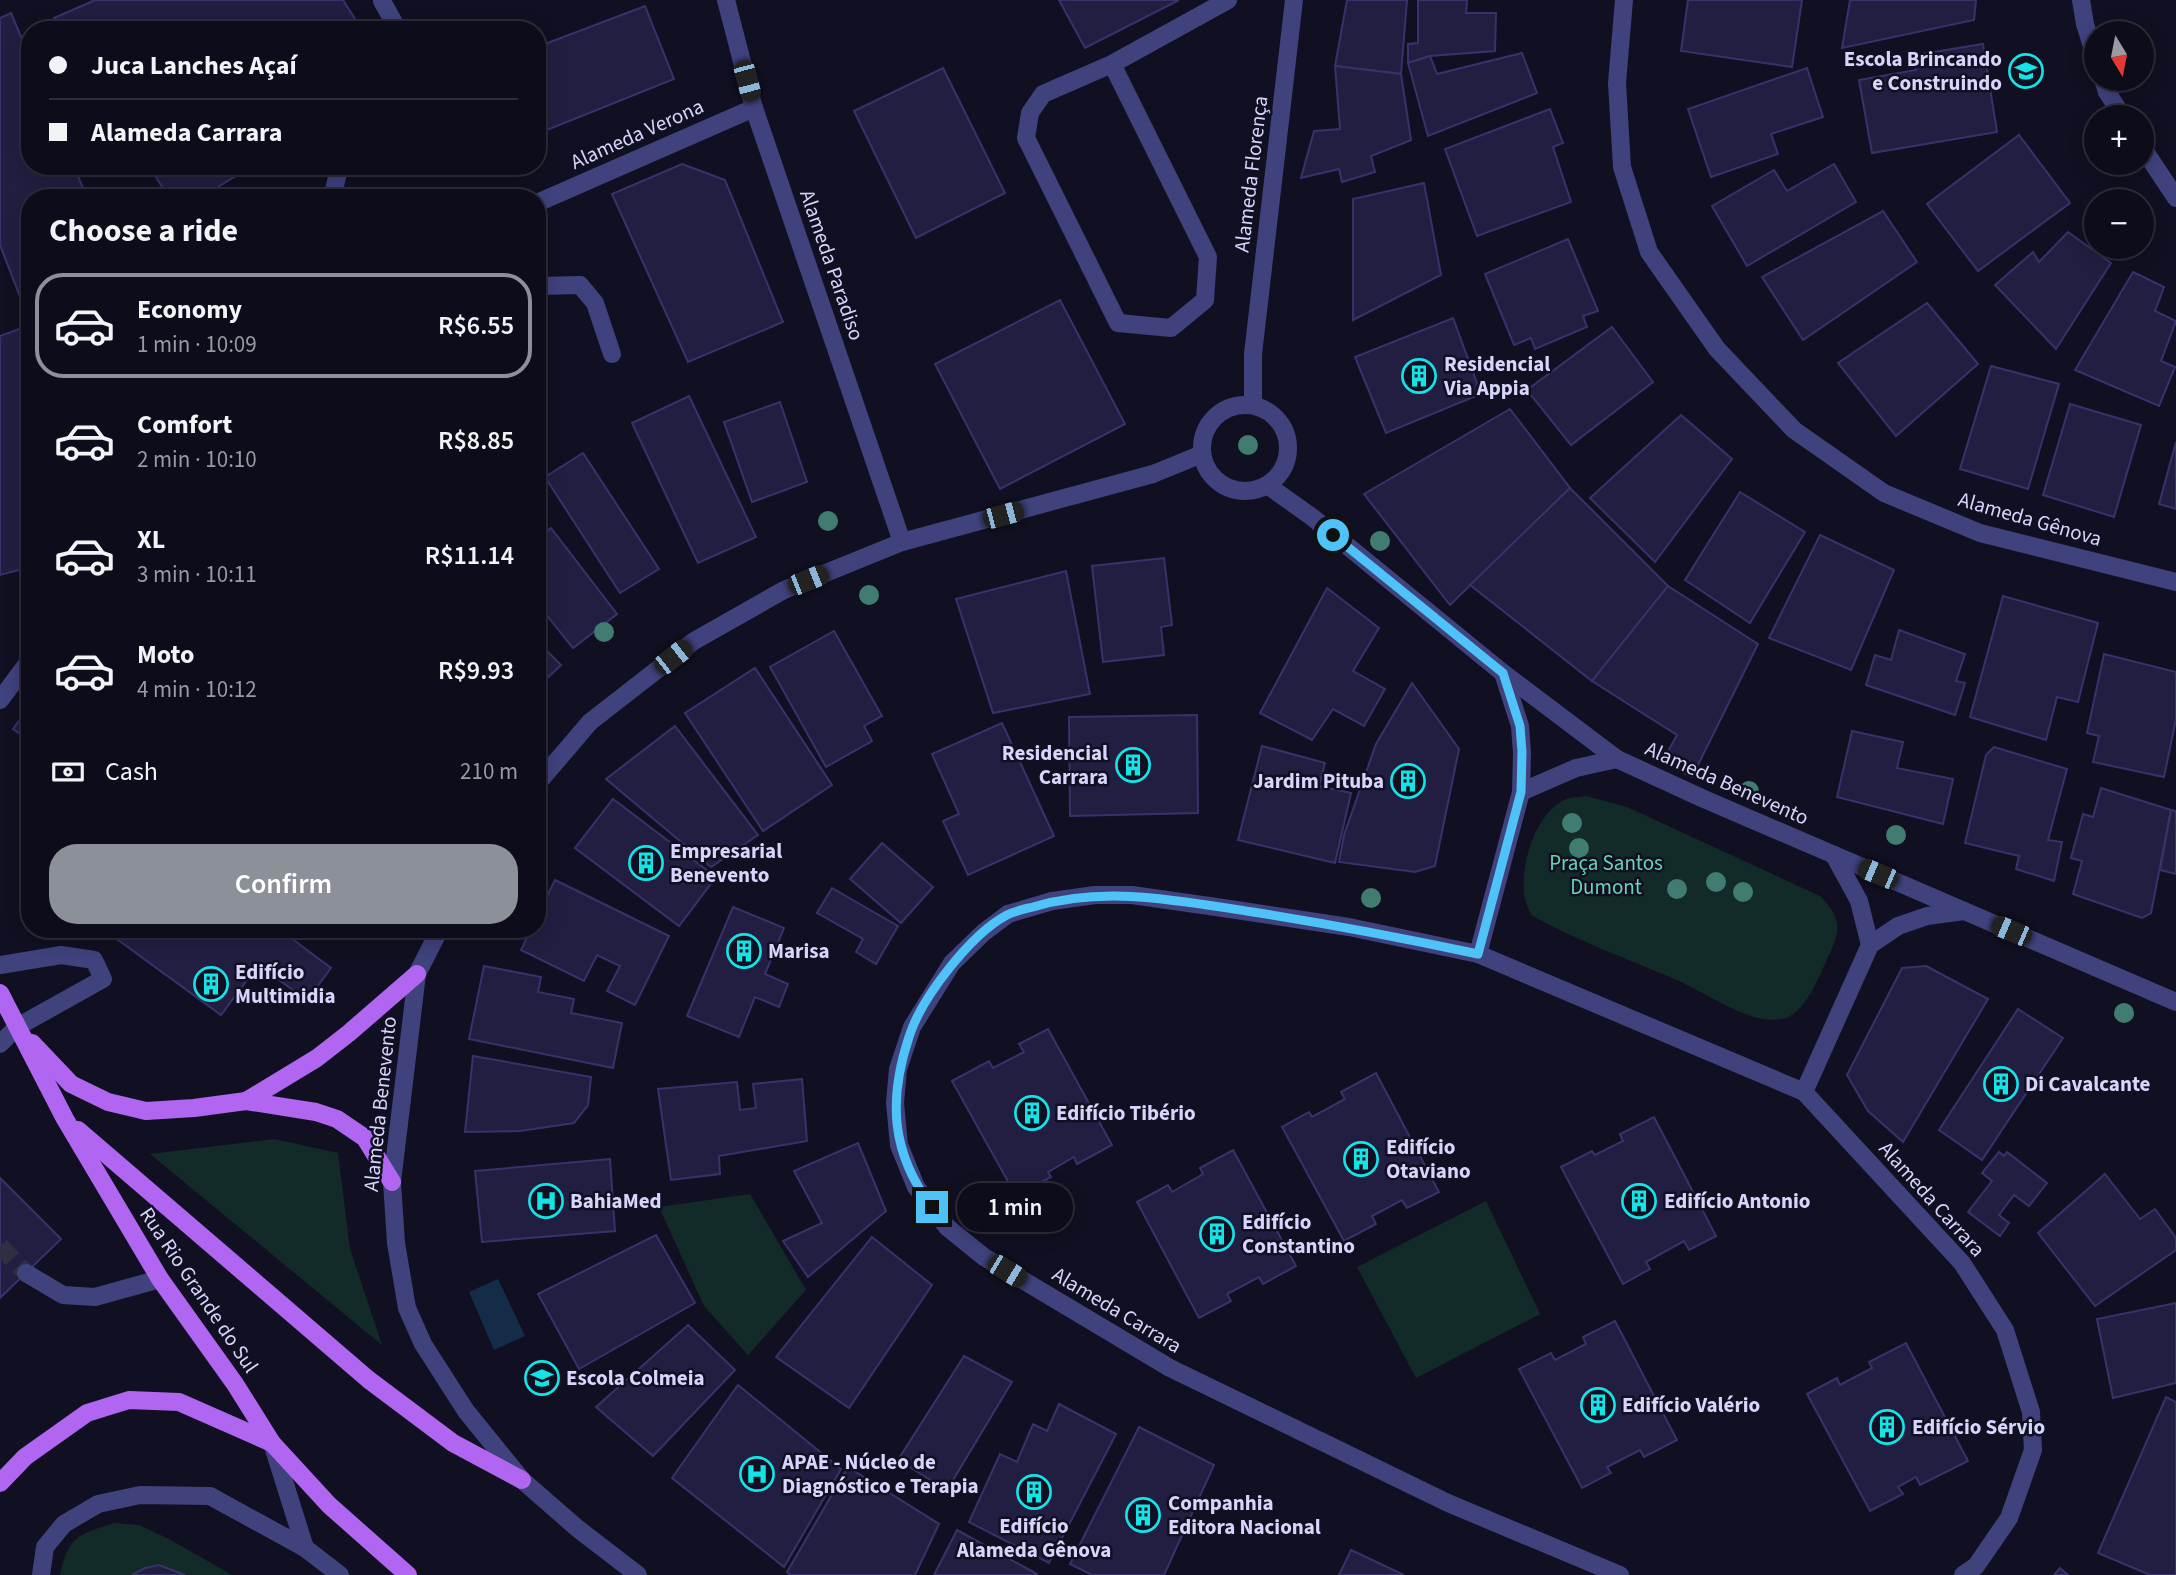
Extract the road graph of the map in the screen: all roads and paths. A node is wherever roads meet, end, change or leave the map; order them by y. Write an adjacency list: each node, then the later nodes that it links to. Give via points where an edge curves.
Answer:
1 (726, 0): 10 (street, Alameda Paradiso)
2 (1228, 0): 9 (street)
3 (1294, 0): 16 (street, Alameda Florença)
4 (1624, 0): 20 (street, Alameda Gênova, via 1617,83 1622,167 1649,252 1717,349 1794,430 1884,493 1980,533)
5 (2081, 0): 8 (street)
6 (382, 1): 7 (street)
7 (393, 21)
8 (2084, 21)
9 (1112, 64): 9 (street, via 1043,94 1030,113 1026,138 1118,323 1171,328 1205,300 1208,257)
10 (754, 108): 13 (street, Alameda Verona); 19 (street, Alameda Paradiso)
11 (2154, 165): 12 (street)
12 (2176, 198)
13 (546, 199)
14 (546, 286): 15 (street, via 580,285 595,303)
15 (612, 354)
16 (1246, 405): 17 (street, via 1214,417 1202,441); 18 (street, via 1267,410 1287,433 1286,463)
17 (1204, 461): 18 (street, via 1214,479 1226,488 1254,491); 19 (street)
18 (1273, 481): 22 (street, Alameda Benevento)
19 (902, 542): 25 (street, via 784,590 694,641 590,722)
20 (2176, 582)
21 (21, 672): 23 (street)
22 (1503, 673): 24 (street, Alameda Benevento); 26 (street, via 1520,726)
23 (0, 700)
24 (1617, 759): 26 (street, via 1576,768); 27 (street, Alameda Benevento)
25 (546, 773)
26 (1521, 792): 31 (street)
27 (1834, 855): 28 (street, Alameda Benevento); 30 (street, via 1859,901)
28 (1964, 911): 30 (street, via 1898,926); 35 (street, Alameda Benevento)
29 (435, 938): 33 (street, Alameda Benevento)
30 (1870, 945): 38 (street)
31 (1478, 954): 38 (street, Alameda Carrara); 52 (street, Alameda Carrara, via 1349,927 1132,895 1052,901 1008,914 952,962 912,1027 898,1069 899,1145 916,1187 947,1227 984,1257 1170,1368 1448,1503)
32 (0, 965): 36 (street, via 61,955 94,960 103,979)
33 (417, 974): 39 (main road, via 317,1058); 41 (street, Alameda Benevento)
34 (0, 993): 36 (main road, Rua Rio Grande do Sul)
35 (2176, 1002)
36 (17, 1027): 37 (street); 39 (main road, via 71,1084 108,1102 145,1111); 40 (main road, Rua Rio Grande do Sul)
37 (0, 1044)
38 (1804, 1092): 53 (street, Alameda Carrara, via 1962,1263 2005,1330 2031,1412 2033,1450 2009,1518 1976,1566)
39 (246, 1101): 41 (main road, via 337,1119 365,1138)
40 (65, 1119): 43 (main road, Rua Rio Grande do Sul); 45 (main road, via 369,1380 453,1443)
41 (392, 1182): 45 (street, Alameda Benevento, via 407,1308 423,1344 466,1411)
42 (26, 1273): 43 (street, via 63,1295 95,1297)
43 (160, 1279): 44 (main road, Rua Rio Grande do Sul)
44 (272, 1443): 46 (main road, via 179,1402 130,1400 86,1413 25,1457); 47 (street); 50 (main road, Rua Rio Grande do Sul, via 329,1504)
45 (522, 1480): 51 (street, Alameda Benevento)
46 (0, 1483)
47 (305, 1548): 48 (street, via 210,1496 140,1494 98,1504 64,1524 46,1548); 49 (street)
48 (41, 1575)
49 (340, 1575)
50 (408, 1575)
51 (638, 1575)
52 (1620, 1575)
53 (1963, 1575)

